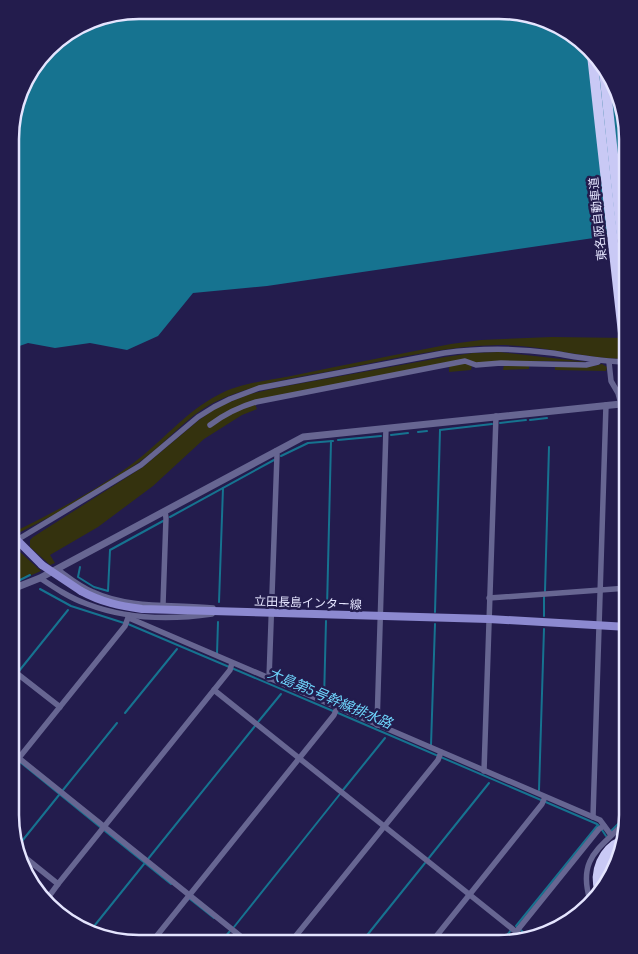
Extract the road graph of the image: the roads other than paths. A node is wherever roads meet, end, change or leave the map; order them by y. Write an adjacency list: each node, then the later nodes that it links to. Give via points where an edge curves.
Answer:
1 (593, 65): 4 (highway, 東名阪自動車道, bridge)
2 (605, 84): 3 (highway, 東名阪自動車道)
3 (619, 210)
4 (619, 299)
5 (606, 362): 6 (street); 7 (street); 11 (street, via 476,366 466,361 256,402 225,414); 15 (street, via 525,350 473,349 259,388 214,407 185,426 141,465)
6 (619, 362)
7 (619, 395)
8 (606, 405): 9 (street); 10 (street); 21 (street)
9 (619, 405)
10 (496, 416): 12 (street); 22 (street)
11 (210, 425)
12 (386, 428): 13 (street, via 310,436 294,440); 26 (street)
13 (276, 451): 14 (street); 25 (street)
14 (165, 511): 17 (street); 23 (street)
15 (19, 538)
16 (19, 545): 24 (main road, 立田長島インター線, bridge, via 81,591 115,605)
17 (57, 569): 18 (street); 23 (street, via 92,592 109,598)
18 (40, 578): 19 (street); 27 (street, via 86,604)
19 (19, 586)
20 (619, 588): 21 (street)
21 (600, 589): 22 (street); 29 (street)
22 (489, 598): 28 (street)
23 (163, 604): 24 (street, via 217,608)
24 (227, 612): 25 (main road, 立田長島インター線); 27 (street)
25 (272, 614): 26 (main road, 立田長島インター線); 33 (street)
26 (381, 616): 28 (main road, 立田長島インター線); 37 (street)
27 (128, 619): 31 (street); 35 (street)
28 (489, 619): 29 (main road, 立田長島インター線); 41 (street)
29 (599, 624): 30 (main road, 立田長島インター線); 43 (street)
30 (619, 626)
31 (231, 666): 33 (street); 34 (street)
32 (19, 675): 35 (street)
33 (269, 679): 36 (street)
34 (214, 690): 40 (street); 45 (street)
35 (60, 706): 39 (street)
36 (336, 711): 37 (street); 40 (street)
37 (377, 725): 38 (street)
38 (440, 755): 41 (street); 44 (street)
39 (19, 758): 45 (street)
40 (299, 758): 44 (street); 55 (street)
41 (484, 771): 42 (street)
42 (544, 800): 43 (street); 56 (street)
43 (593, 817): 46 (street, via 600,820)
44 (384, 826): 56 (street); 61 (street)
45 (104, 827): 52 (street); 55 (street)
46 (602, 827): 48 (street); 57 (street)
47 (618, 828): 48 (street)
48 (611, 836): 53 (street, via 596,850 588,868)
49 (615, 845): 51 (highway, via 602,860)
50 (27, 858): 52 (street)
51 (599, 882)
52 (58, 884): 54 (street)
53 (588, 894)
54 (50, 895)
55 (189, 895): 59 (street); 60 (street)
56 (469, 895): 57 (street); 62 (street)
57 (518, 930): 58 (street)
58 (520, 933)
59 (157, 935)
60 (239, 935)
61 (296, 935)
62 (437, 935)

